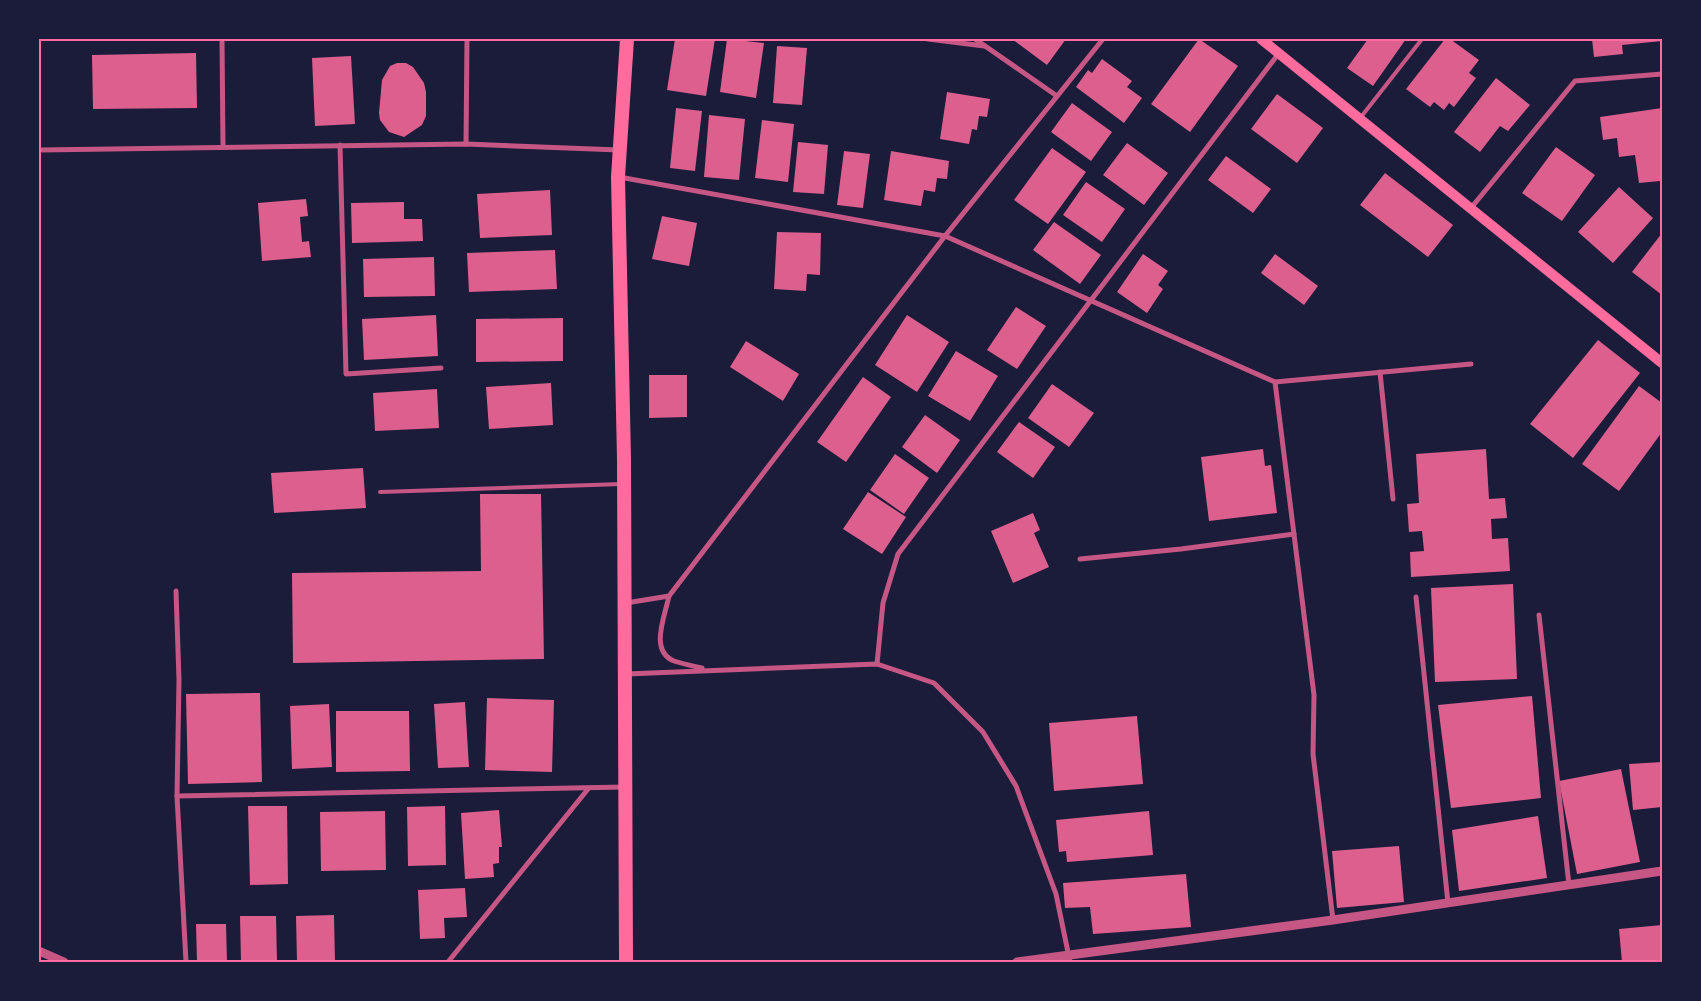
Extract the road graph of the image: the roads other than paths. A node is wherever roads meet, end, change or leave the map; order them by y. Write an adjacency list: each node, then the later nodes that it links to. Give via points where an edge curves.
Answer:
1 (222, 39): 16 (street)
2 (467, 39): 14 (street)
3 (627, 39): 18 (highway)
4 (928, 39): 9 (street)
5 (975, 39): 9 (street)
6 (1104, 39): 12 (street)
7 (1261, 39): 10 (main road)
8 (1422, 39): 13 (lane)
9 (984, 46): 12 (street)
10 (1279, 54): 13 (main road); 22 (street)
11 (1662, 74): 20 (street, via 1575,81)
12 (1057, 96): 21 (street)
13 (1359, 118): 20 (main road)
14 (466, 144): 15 (street); 18 (street)
15 (340, 145): 16 (street); 25 (street, via 346,374)
16 (223, 147): 17 (street)
17 (39, 150)
18 (619, 150): 19 (highway)
19 (618, 177): 21 (street); 28 (highway)
20 (1471, 208): 24 (main road)
21 (945, 236): 22 (street); 34 (street)
22 (1091, 300): 27 (street); 38 (street, via 898,554 883,603)
23 (1471, 364): 26 (street)
24 (1662, 364)
25 (441, 368)
26 (1380, 372): 27 (street); 30 (street)
27 (1275, 382): 31 (street)
28 (624, 484): 29 (lane); 36 (highway)
29 (380, 492)
30 (1393, 499)
31 (1294, 534): 32 (street); 47 (street, via 1314,695 1312,754)
32 (1080, 559)
33 (176, 591): 43 (street, via 179,680)
34 (669, 596): 36 (street); 39 (street, via 660,638 661,650 672,660)
35 (1416, 598): 46 (street)
36 (623, 604): 40 (highway)
37 (1539, 615): 45 (street)
38 (876, 664): 39 (street); 49 (street, via 934,683 983,732 1016,786 1056,894)
39 (707, 670): 40 (street)
40 (623, 674): 41 (highway)
41 (624, 787): 42 (street); 53 (highway)
42 (588, 789): 43 (street); 52 (street)
43 (177, 796): 51 (street)
44 (1662, 871): 45 (street)
45 (1569, 885): 46 (street)
46 (1448, 903): 47 (street)
47 (1333, 920): 49 (street)
48 (39, 951): 50 (street)
49 (1069, 959): 54 (street)
50 (64, 962)
51 (186, 962)
52 (448, 962)
53 (626, 962)
54 (1018, 962)

